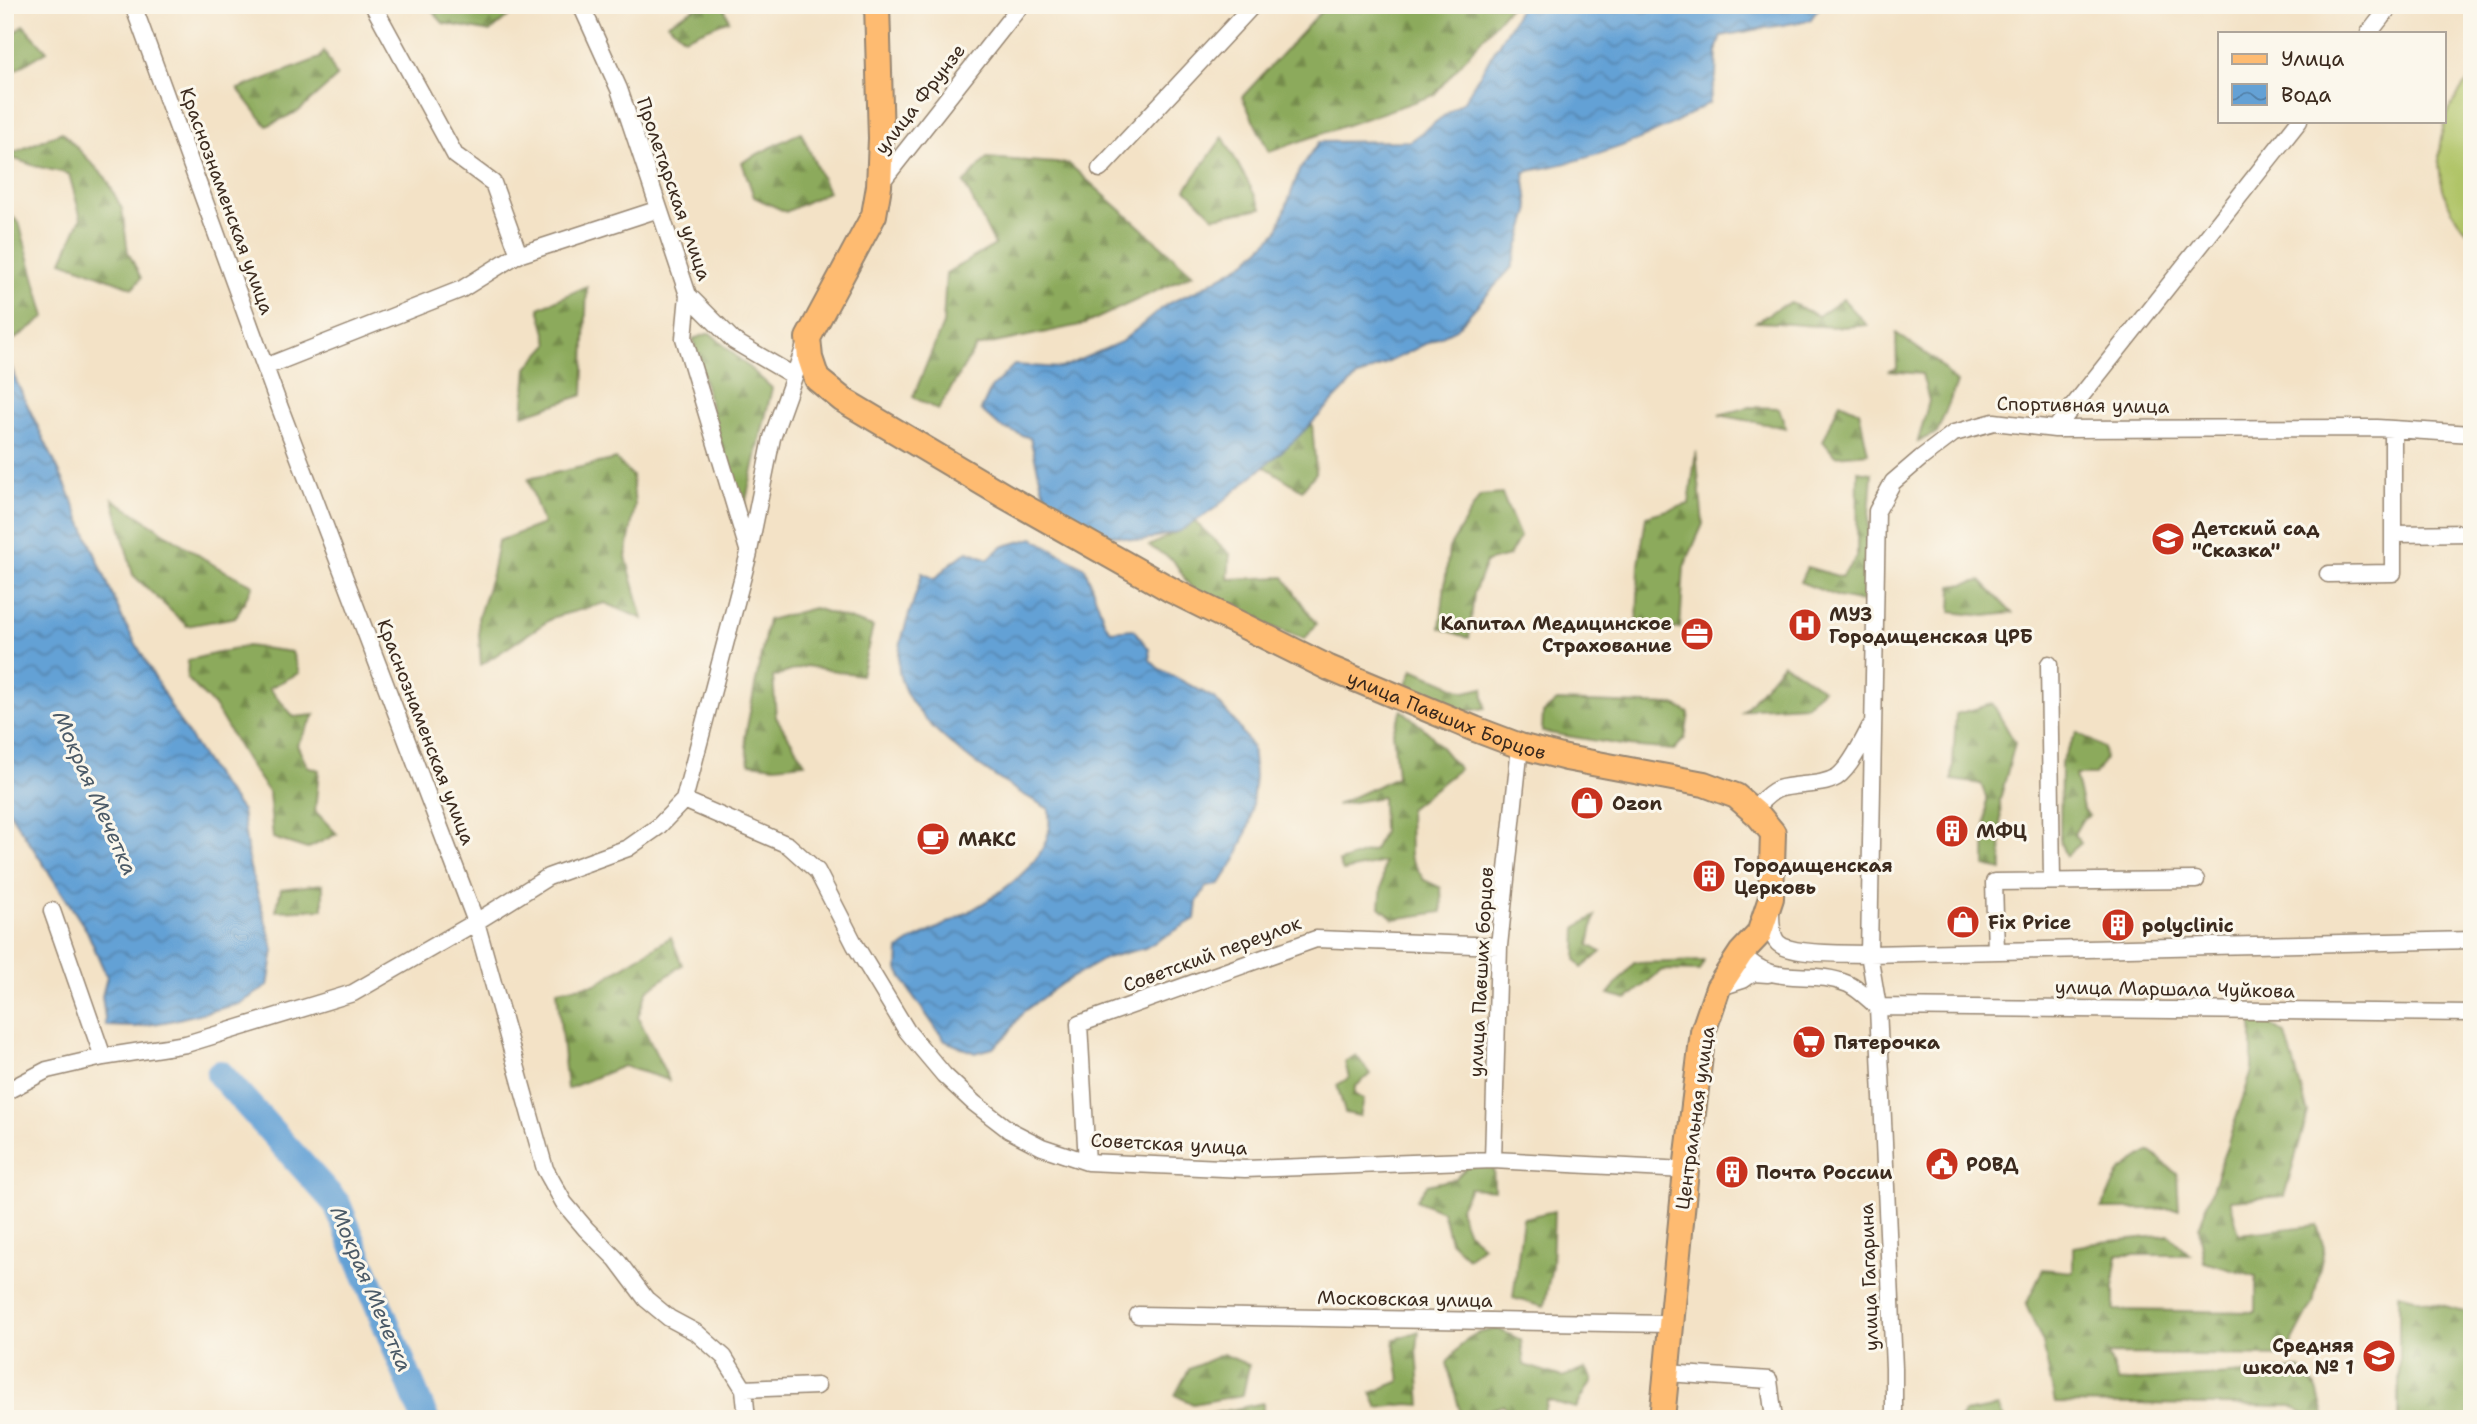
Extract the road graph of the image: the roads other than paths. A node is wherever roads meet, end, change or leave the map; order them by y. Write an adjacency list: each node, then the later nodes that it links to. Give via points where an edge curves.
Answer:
1 (133, 5): 16 (street, Краснознаменская улица)
2 (373, 5): 13 (street, via 455,155 493,183)
3 (581, 5): 12 (street, Пролетарская улица, via 619,89)
4 (877, 5): 11 (main road)
5 (1021, 5): 11 (street, улица Фрунзе)
6 (1253, 5): 10 (street)
7 (2391, 5): 8 (street)
8 (2370, 32)
9 (2299, 122): 18 (street)
10 (1100, 169)
11 (878, 186): 15 (main road, via 874,215)
12 (659, 209): 13 (street); 14 (street, Пролетарская улица)
13 (519, 255): 16 (street, via 462,289)
14 (688, 295): 17 (street, via 734,341); 23 (street, Пролетарская улица, via 684,338)
15 (808, 338): 17 (street); 27 (main road, улица Павших Борцов, via 817,379 843,400 1003,495 1173,591 1329,668)
16 (265, 368): 34 (street, Краснознаменская улица)
17 (794, 376): 23 (street, via 772,438)
18 (2055, 429): 19 (street, Спортивная улица); 26 (street, Спортивная улица, via 1994,422 1954,433 1893,482 1877,511)
19 (2393, 429): 20 (street, Спортивная улица); 22 (street)
20 (2472, 434)
21 (2472, 533): 22 (street)
22 (2394, 534): 24 (street, via 2393,573)
23 (749, 553): 28 (street)
24 (2328, 573)
25 (2049, 664): 30 (street)
26 (1872, 721): 29 (street, via 1858,751 1837,777 1779,789); 40 (street, Спортивная улица)
27 (1520, 746): 29 (main road, улица Павших Борцов, via 1704,784); 37 (street, улица Павших борцов)
28 (684, 800): 34 (street, via 658,827 628,848 548,877); 48 (street, Советская улица, via 788,845 817,871 880,990 944,1075 1009,1130)
29 (1744, 803): 32 (main road, Центральная улица, via 1773,833)
30 (2052, 880): 31 (street); 38 (street, via 1994,882)
31 (2196, 880)
32 (1771, 898): 36 (street, via 1770,924); 39 (main road, Центральная улица, via 1759,934)
33 (52, 911): 45 (street)
34 (476, 922): 45 (street, via 353,993 186,1044); 54 (street, Краснознаменская улица, via 545,1169 564,1203 646,1299 724,1357)
35 (2472, 940): 38 (street, улица Маршала Чуйкова)
36 (1777, 942): 39 (street); 40 (street, улица Маршала Чуйкова, via 1790,950)
37 (1499, 946): 47 (street, улица Павших борцов); 48 (street, Советский переулок, via 1317,939 1079,1024)
38 (1996, 951): 40 (street, улица Маршала Чуйкова)
39 (1741, 953): 41 (street, via 1751,965); 42 (main road, Центральная улица)
40 (1869, 954): 43 (street, улица Гагарина)
41 (1771, 975): 42 (street, via 1753,973); 43 (street, via 1849,984)
42 (1718, 988): 49 (main road, Центральная улица, via 1703,1031)
43 (1878, 1007): 44 (street, улица Маршала Чуйкова); 58 (street, улица Гагарина)
44 (2472, 1013)
45 (103, 1057): 46 (street, via 47,1070)
46 (5, 1092)
47 (1493, 1160): 48 (street, Советская улица, via 1245,1170); 49 (street, Советская улица)
48 (1087, 1162)
49 (1686, 1170): 51 (main road, Центральная улица)
50 (1138, 1315): 51 (street, Московская улица)
51 (1671, 1324): 52 (main road, Центральная улица)
52 (1667, 1373): 56 (main road, Центральная улица); 57 (street, via 1769,1380)
53 (817, 1386): 54 (street)
54 (744, 1389): 55 (street, Краснознаменская улица)
55 (747, 1419)
56 (1662, 1419)
57 (1774, 1419)
58 (1894, 1419)

